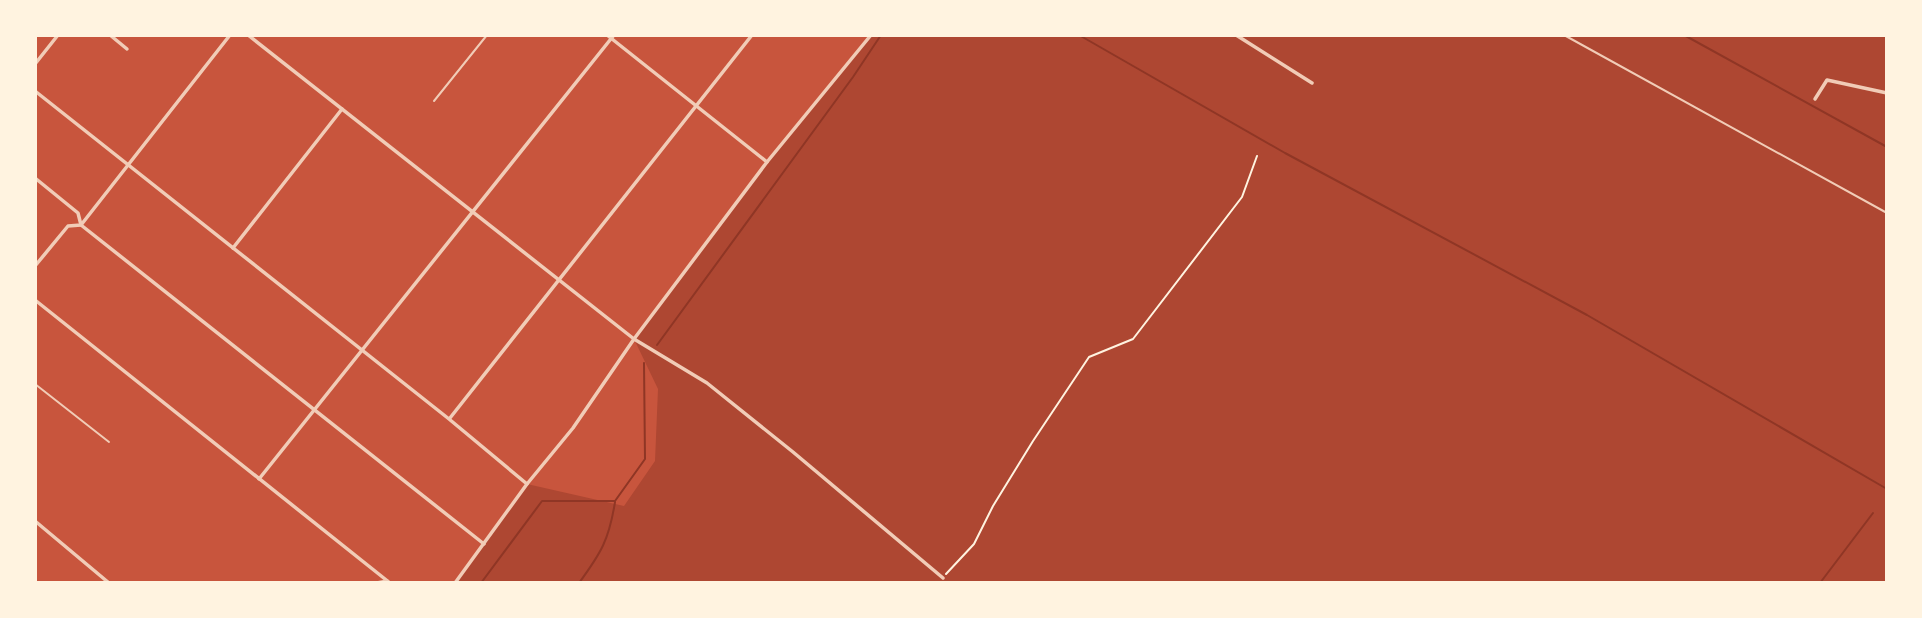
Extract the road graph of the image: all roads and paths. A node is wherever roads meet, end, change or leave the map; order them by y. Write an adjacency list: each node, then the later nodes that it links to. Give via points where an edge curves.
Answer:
1 (58, 35): 12 (street)
2 (110, 35): 11 (street)
3 (230, 35): 22 (street)
4 (248, 35): 19 (street)
5 (487, 35): 17 (lane)
6 (752, 35): 18 (street)
7 (871, 35): 21 (street)
8 (1237, 35): 13 (street)
9 (1564, 35): 25 (lane)
10 (610, 36): 18 (street); 24 (street)
11 (127, 49)
12 (35, 64)
13 (1312, 83)
14 (35, 91): 22 (street)
15 (1887, 93): 16 (street, via 1827,80)
16 (1815, 99)
17 (434, 101)
18 (696, 106): 21 (street); 29 (street)
19 (342, 109): 24 (street); 27 (street)
20 (1257, 156): 41 (path, via 1242,197 1133,339 1089,357 993,506 974,544)
21 (767, 162): 31 (street)
22 (128, 165): 26 (street); 27 (street)
23 (35, 178): 26 (street, via 78,212)
24 (474, 212): 29 (street); 32 (street)
25 (1887, 213)
26 (81, 225): 28 (street, via 68,226); 34 (street)
27 (233, 248): 32 (street)
28 (35, 266)
29 (559, 279): 31 (street); 35 (street)
30 (35, 300): 37 (street)
31 (634, 339): 38 (street, via 573,428); 41 (street, via 706,383)
32 (363, 350): 34 (street); 35 (street)
33 (35, 384): 36 (lane)
34 (314, 410): 37 (street); 40 (street)
35 (450, 419): 38 (street)
36 (109, 442)
37 (259, 479): 42 (street)
38 (527, 484): 40 (street)
39 (35, 521): 43 (street)
40 (484, 544): 45 (street)
41 (943, 578): 46 (lane)
42 (388, 582): 44 (street)
43 (109, 583)
44 (377, 583)
45 (456, 583)
46 (939, 583)

